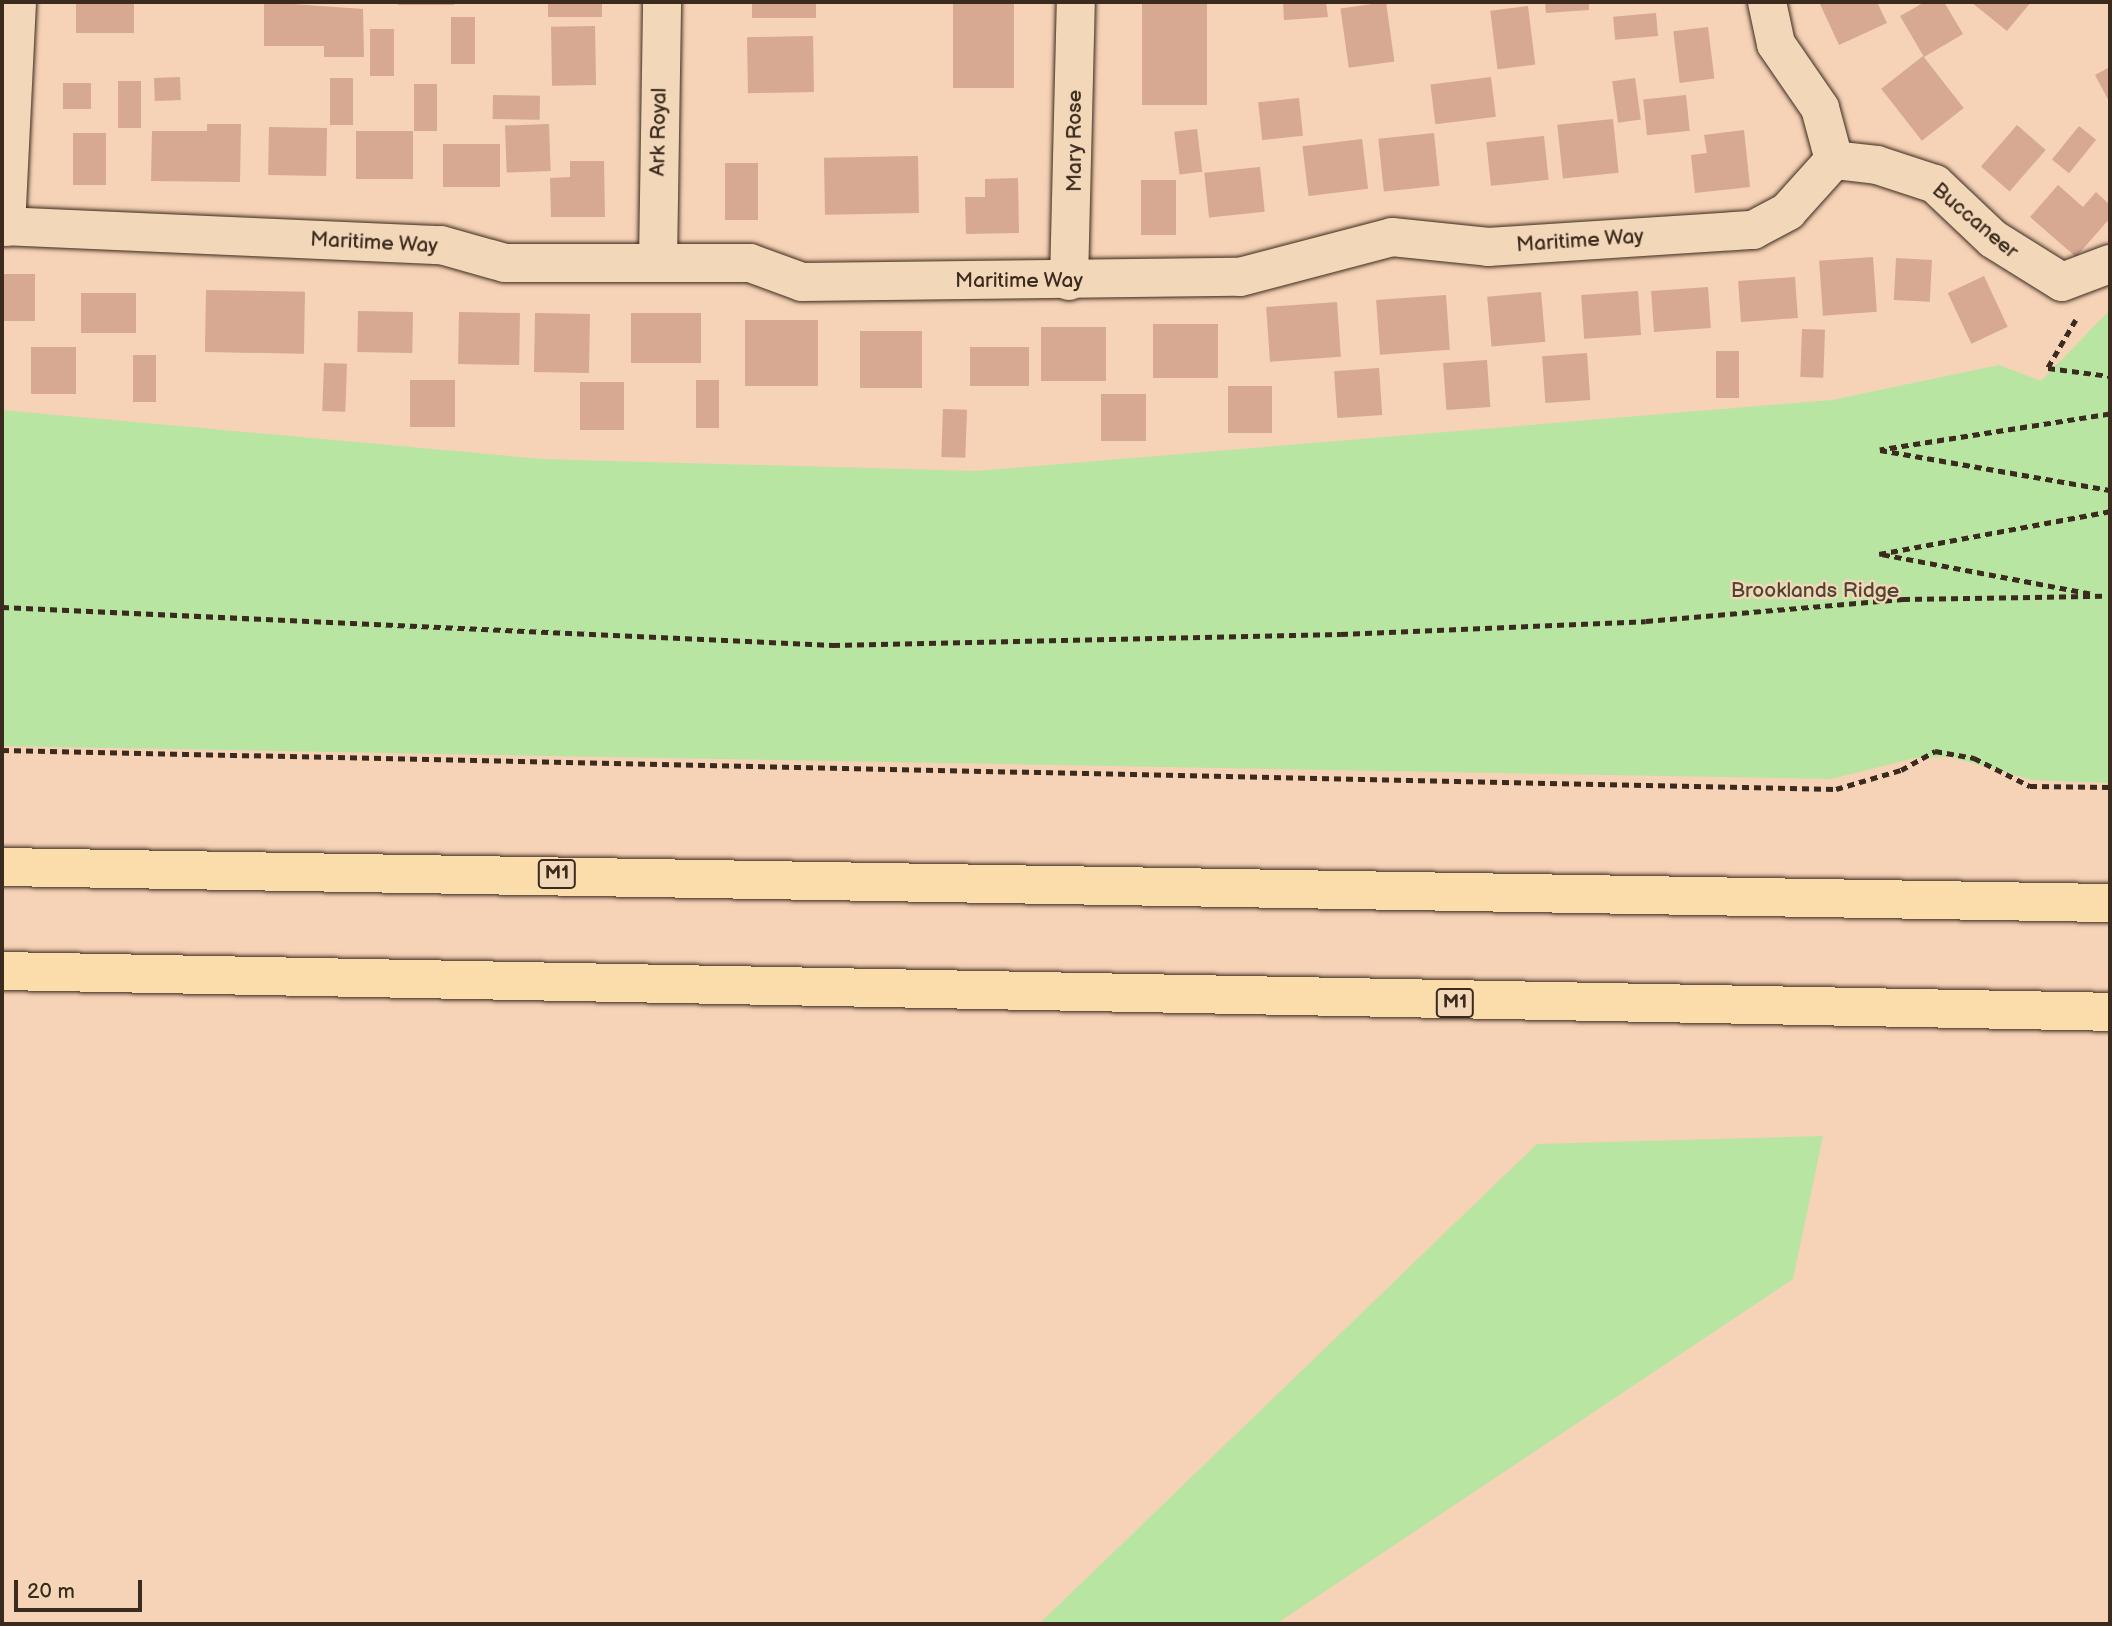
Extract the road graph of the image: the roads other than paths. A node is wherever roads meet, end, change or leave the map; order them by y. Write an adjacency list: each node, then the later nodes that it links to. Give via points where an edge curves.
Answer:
1 (17, 2): 6 (street)
2 (662, 2): 7 (street, Ark Royal)
3 (1076, 2): 9 (street, Mary Rose)
4 (1767, 2): 5 (street, via 1776,44 1820,108)
5 (1834, 160): 8 (street, Buccaneer, via 1877,165 1935,184 1993,239 2062,282); 9 (street, Maritime Way, via 1788,211 1753,230 1488,247 1392,237 1240,277)
6 (4, 226): 7 (street, Maritime Way, via 441,246 505,263)
7 (658, 262): 9 (street, Maritime Way, via 750,263 802,282)
8 (2110, 264)
9 (1069, 281)
10 (2, 867): 11 (highway, M1)
11 (2110, 903)
12 (2, 971): 13 (highway, M1)
13 (2110, 1012)

